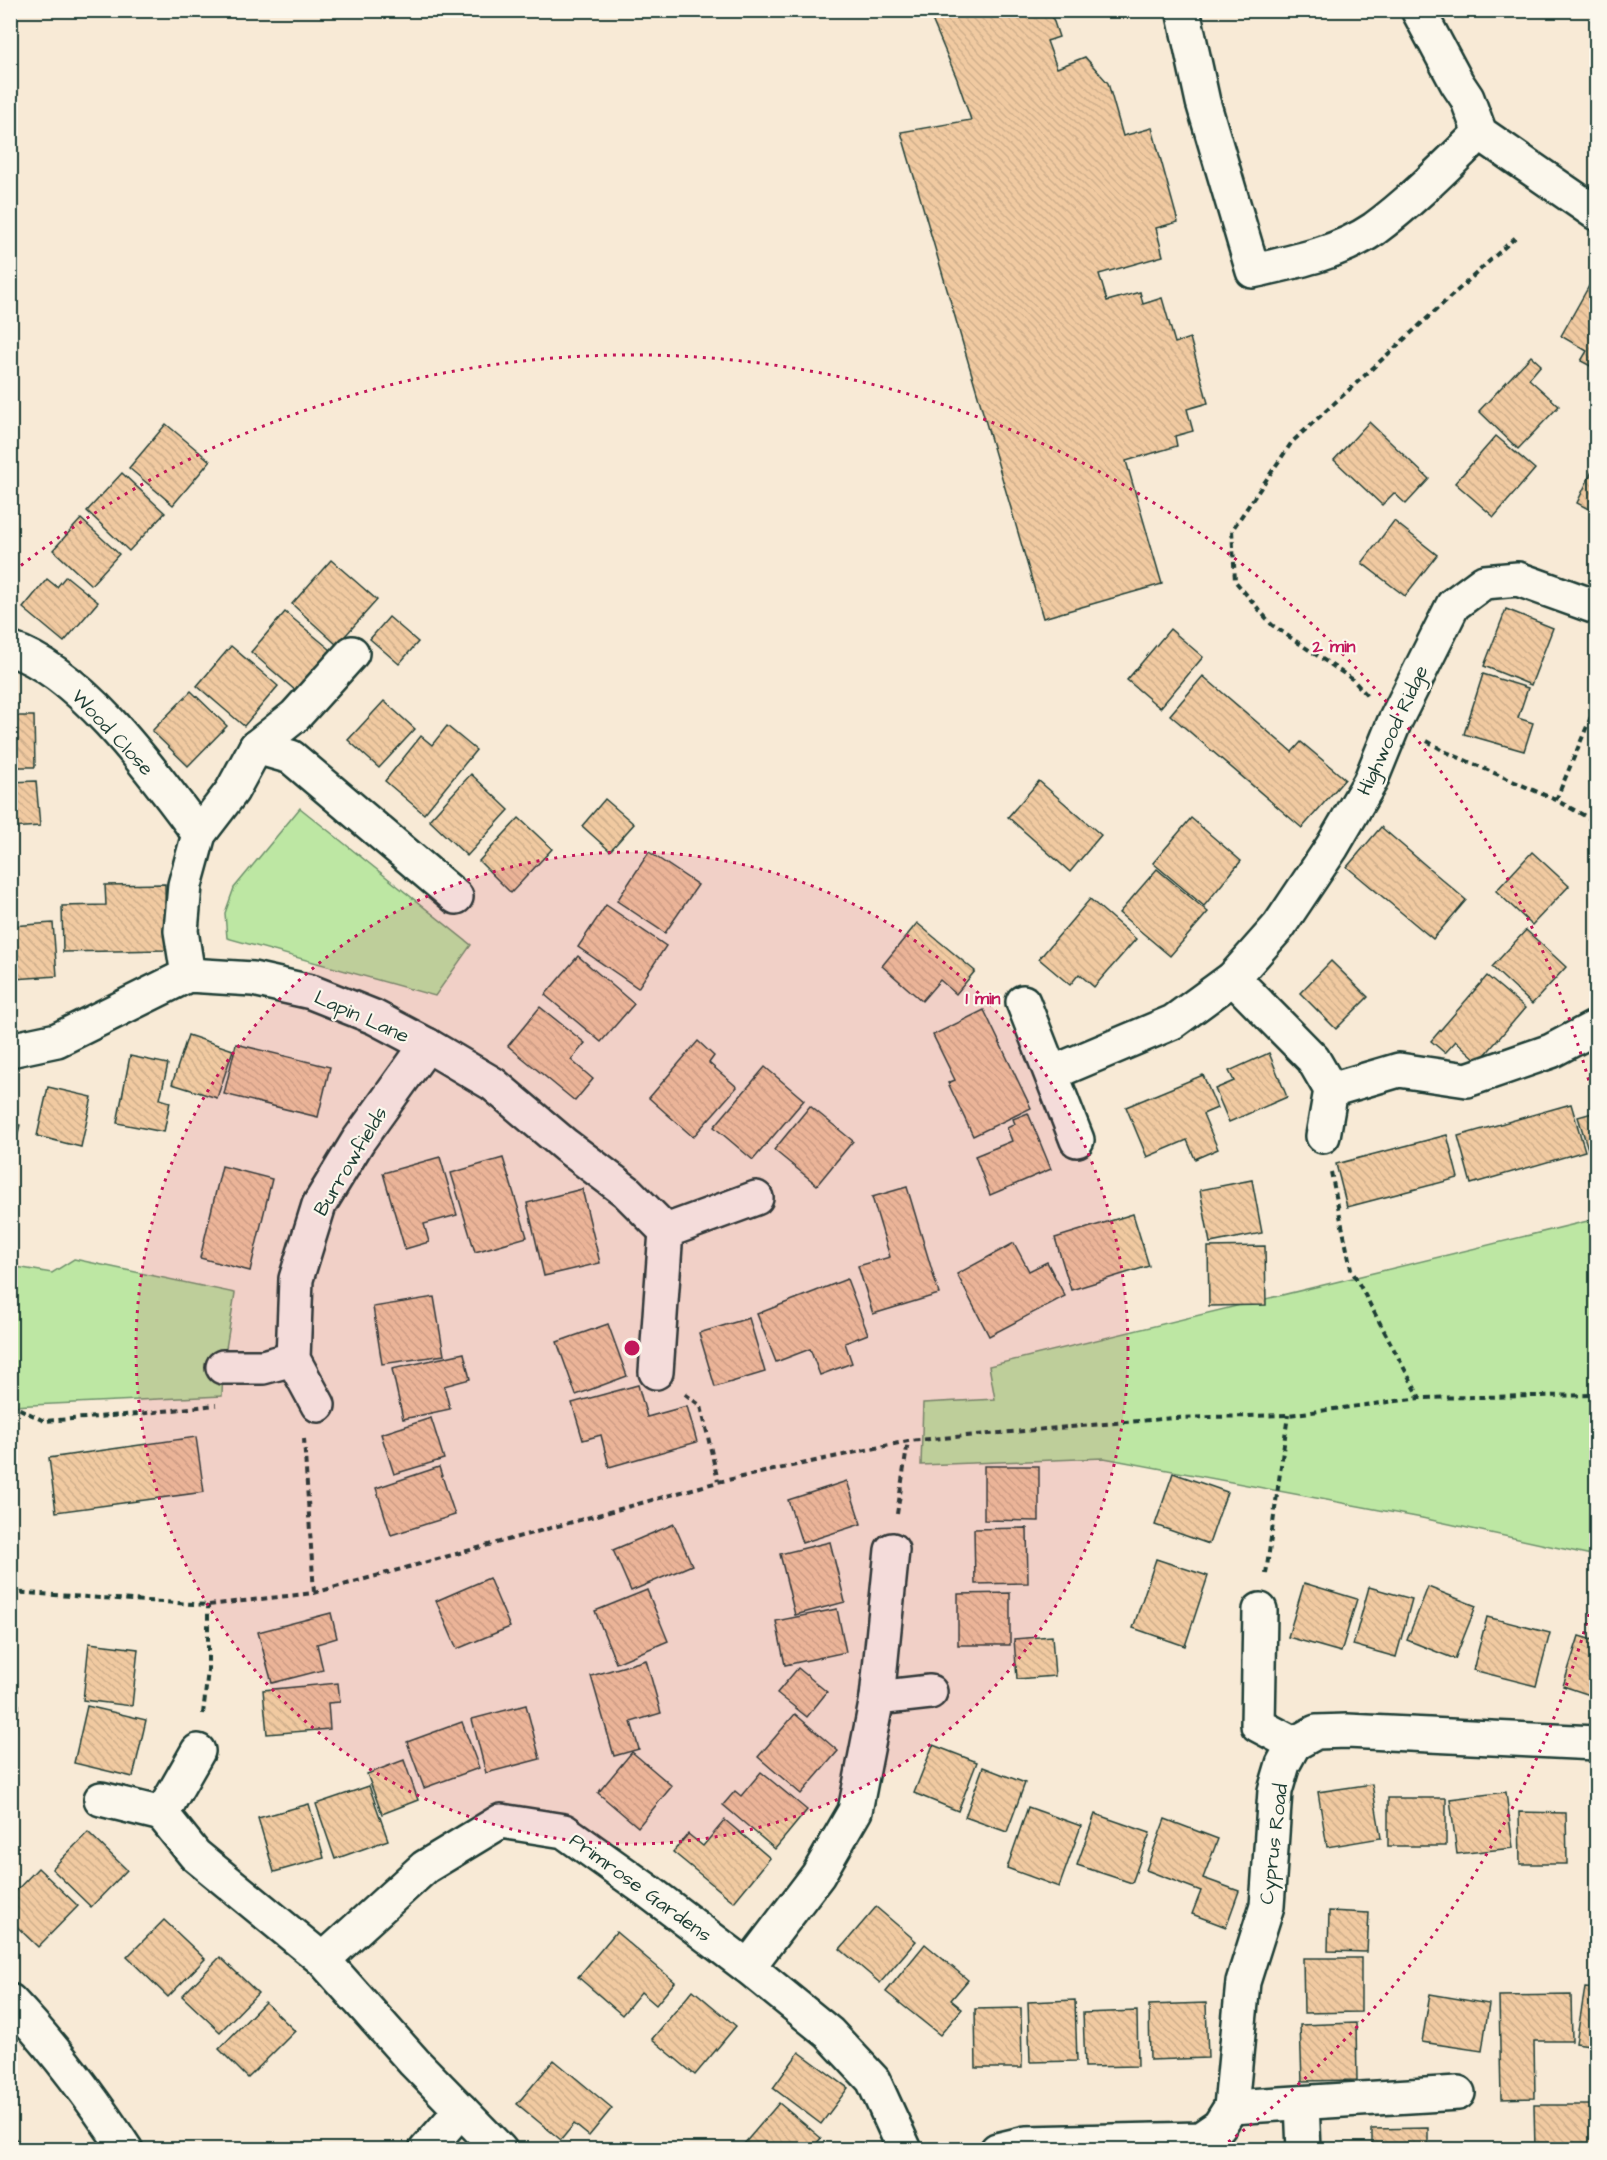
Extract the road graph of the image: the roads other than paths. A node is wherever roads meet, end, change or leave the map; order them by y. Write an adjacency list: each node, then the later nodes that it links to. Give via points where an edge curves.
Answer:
1 (1183, 10): 3 (street, via 1203,102 1253,271 1338,248 1373,230)
2 (1418, 10): 3 (street, via 1467,98)
3 (1480, 133): 4 (street)
4 (1596, 213)
5 (1596, 607): 12 (street, Highwood Ridge, via 1518,579 1484,582 1453,605 1394,723 1370,782 1332,847 1279,926)
6 (10, 649): 9 (street, Wood Close, via 25,654 64,680 99,712 152,770)
7 (352, 653): 8 (street, via 295,716)
8 (256, 747): 9 (street, via 232,791); 10 (street, via 291,757)
9 (199, 834): 11 (street, via 185,885 181,931)
10 (456, 897)
11 (188, 975): 15 (street, Lapin Lane, via 253,980 311,992 374,1017); 16 (street, via 57,1040)
12 (1233, 978): 17 (street, Highwood Ridge, via 1173,1023); 18 (street, via 1313,1059)
13 (1023, 1002): 17 (street)
14 (1596, 1027): 18 (street, via 1551,1051 1467,1080 1399,1070)
15 (427, 1045): 22 (street, Lapin Lane, via 493,1084 626,1191); 23 (street, Burrowfields, via 358,1141 319,1205 296,1280)
16 (10, 1050)
17 (1052, 1073): 20 (street)
18 (1331, 1090): 19 (street)
19 (1323, 1136)
20 (1077, 1140)
21 (756, 1198): 22 (street)
22 (666, 1231): 25 (street)
23 (292, 1359): 24 (street, via 263,1367); 26 (street)
24 (223, 1367)
25 (656, 1372)
26 (318, 1405)
27 (892, 1550): 30 (street)
28 (1260, 1610): 32 (street, via 1258,1725)
29 (930, 1692): 30 (street)
30 (878, 1698): 37 (street, via 855,1811 818,1875)
31 (1596, 1743): 32 (street, via 1347,1731 1316,1732)
32 (1294, 1744): 41 (street, Cyprus Road, via 1275,1791 1267,1906 1243,1982)
33 (198, 1751): 35 (street)
34 (101, 1799): 35 (street)
35 (162, 1814): 36 (street, via 195,1855)
36 (323, 1960): 37 (street, Primrose Gardens, via 425,1867 501,1821 564,1832); 42 (street)
37 (748, 1967): 46 (street, Primrose Gardens, via 829,2033 873,2080)
38 (10, 2001): 43 (street, via 58,2054)
39 (1458, 2093): 40 (street)
40 (1302, 2103): 41 (street); 48 (street)
41 (1230, 2106): 47 (street, Cyprus Road, via 1219,2126 1200,2139 1026,2143)
42 (461, 2110): 44 (street); 45 (street)
43 (126, 2150)
44 (426, 2150)
45 (500, 2150)
46 (905, 2150)
47 (997, 2150)
48 (1304, 2150)

